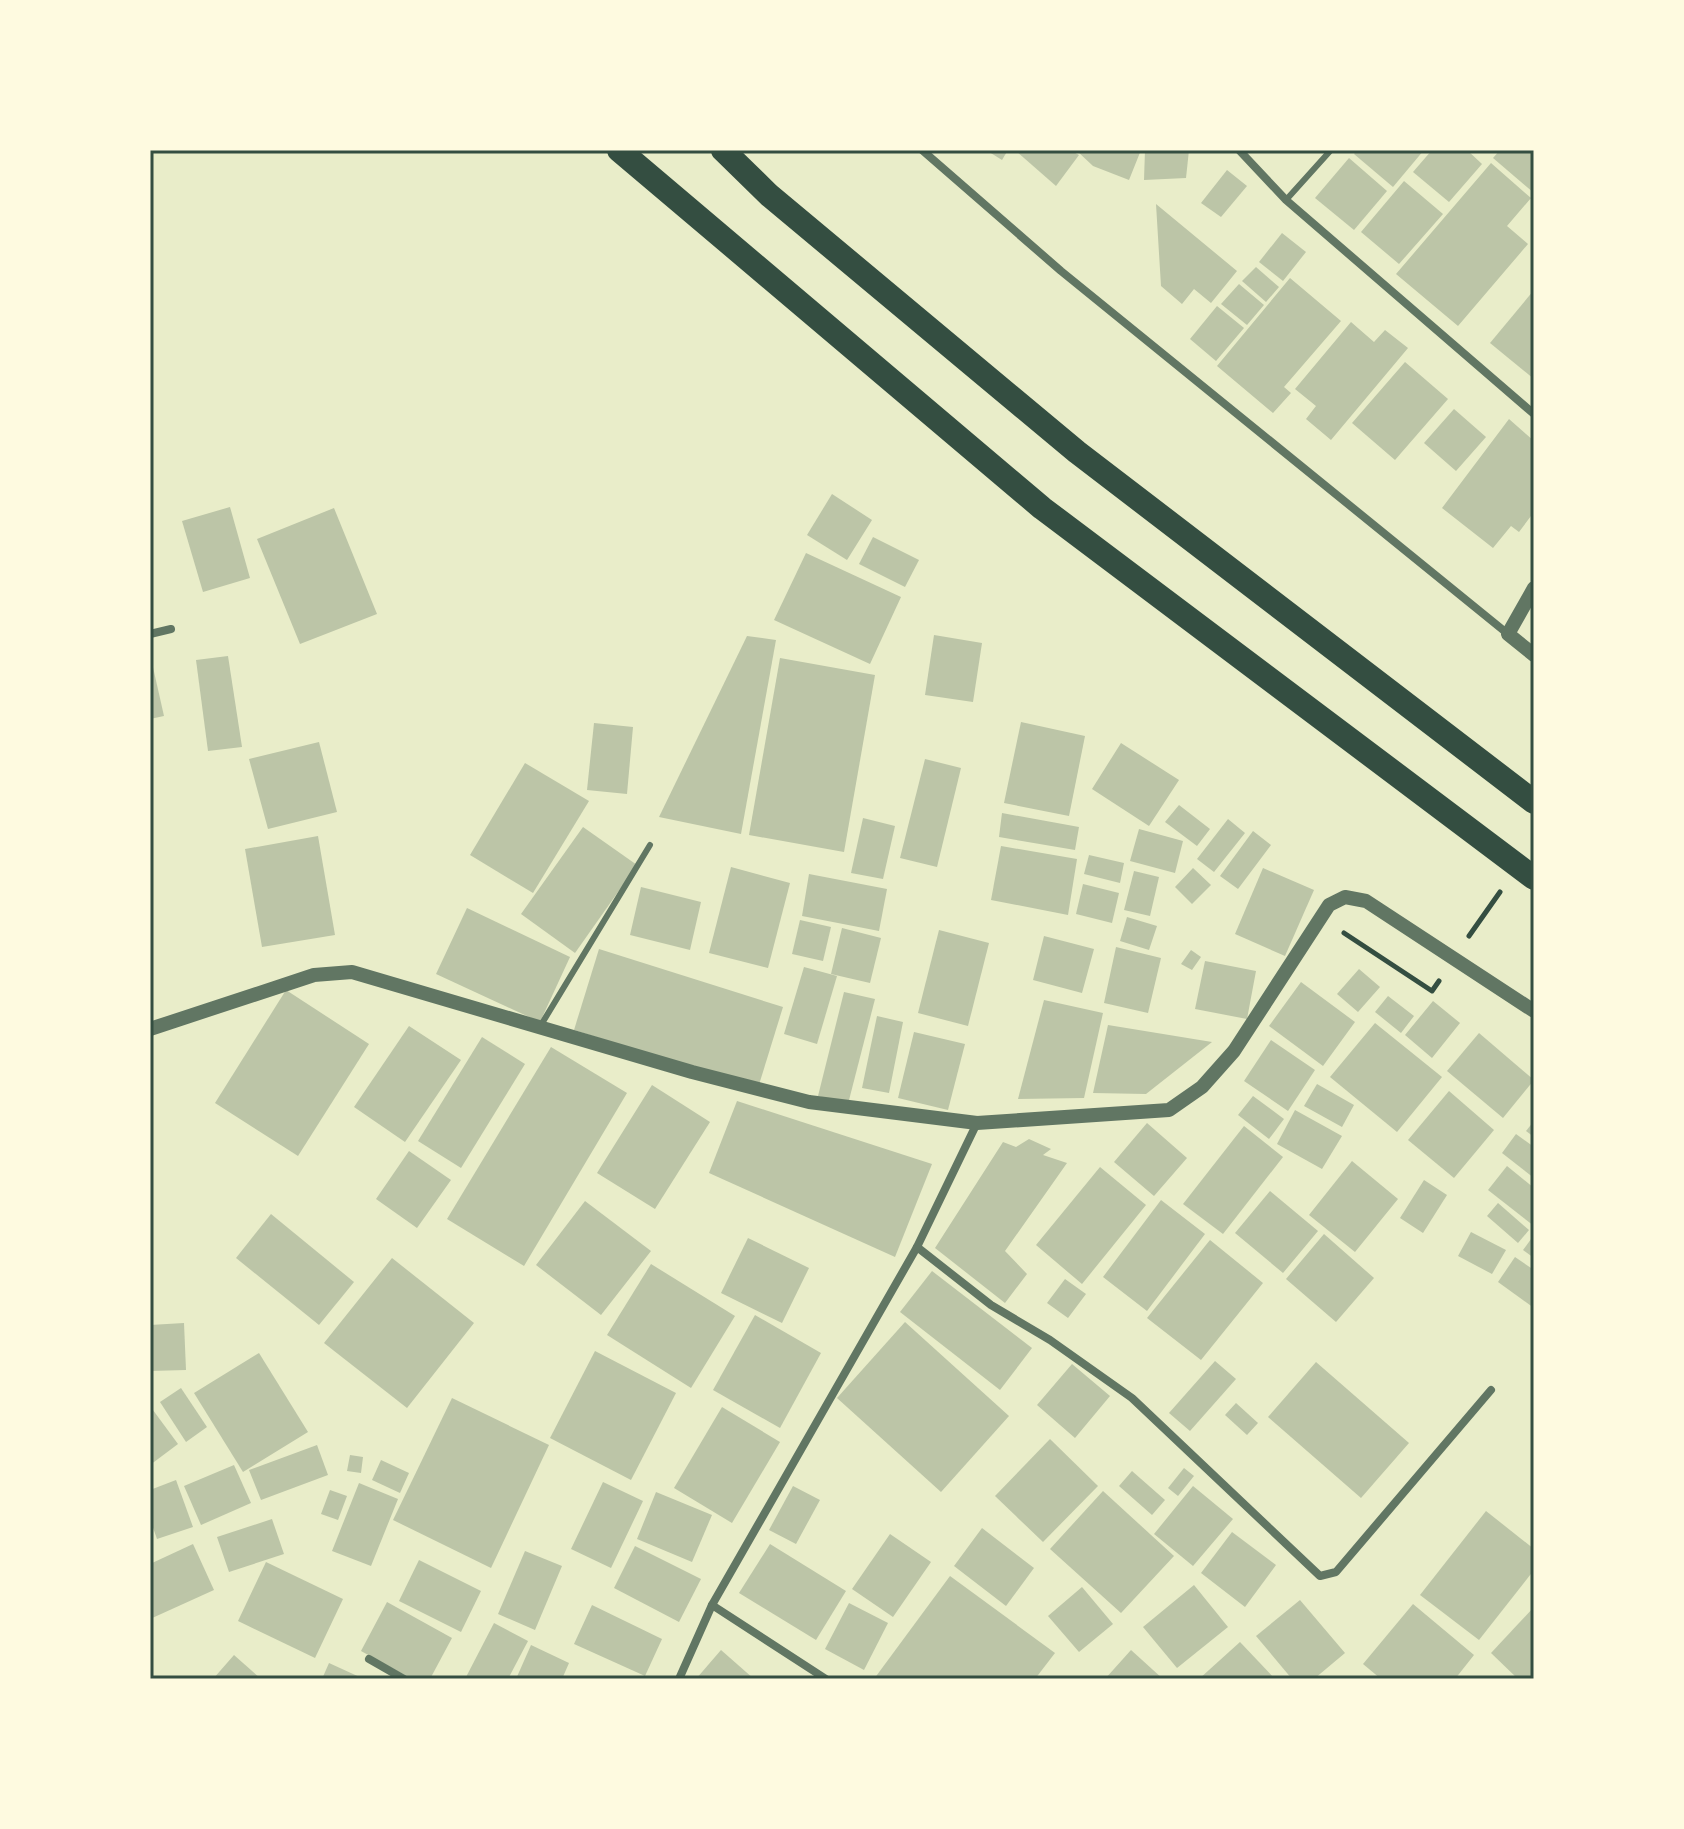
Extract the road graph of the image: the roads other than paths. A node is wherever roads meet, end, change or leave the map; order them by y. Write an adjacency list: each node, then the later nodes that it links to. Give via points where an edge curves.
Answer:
1 (619, 150): 15 (highway, via 1042,508)
2 (723, 150): 13 (highway, via 769,195 1077,452)
3 (922, 150): 11 (street, via 1061,271)
4 (1239, 150): 6 (street)
5 (1331, 150): 6 (lane)
6 (1286, 200): 7 (street)
7 (1534, 414)
8 (1534, 588): 11 (street)
9 (171, 629): 10 (street)
10 (150, 634)
11 (1508, 634): 12 (street)
12 (1534, 655)
13 (1534, 802)
14 (650, 845): 17 (lane)
15 (1534, 878)
16 (1534, 1011): 19 (street, via 1366,901 1345,897 1329,905 1234,1051 1202,1087 1169,1110)
17 (541, 1025): 18 (street, via 352,972 314,975); 19 (street, via 809,1102)
18 (150, 1029)
19 (977, 1123): 20 (street)
20 (917, 1247): 21 (street, via 991,1305 1132,1398 1320,1576 1336,1572); 22 (street)
21 (1491, 1390)
22 (712, 1605): 25 (street); 26 (street)
23 (369, 1659): 24 (street)
24 (404, 1679)
25 (679, 1679)
26 (826, 1679)

